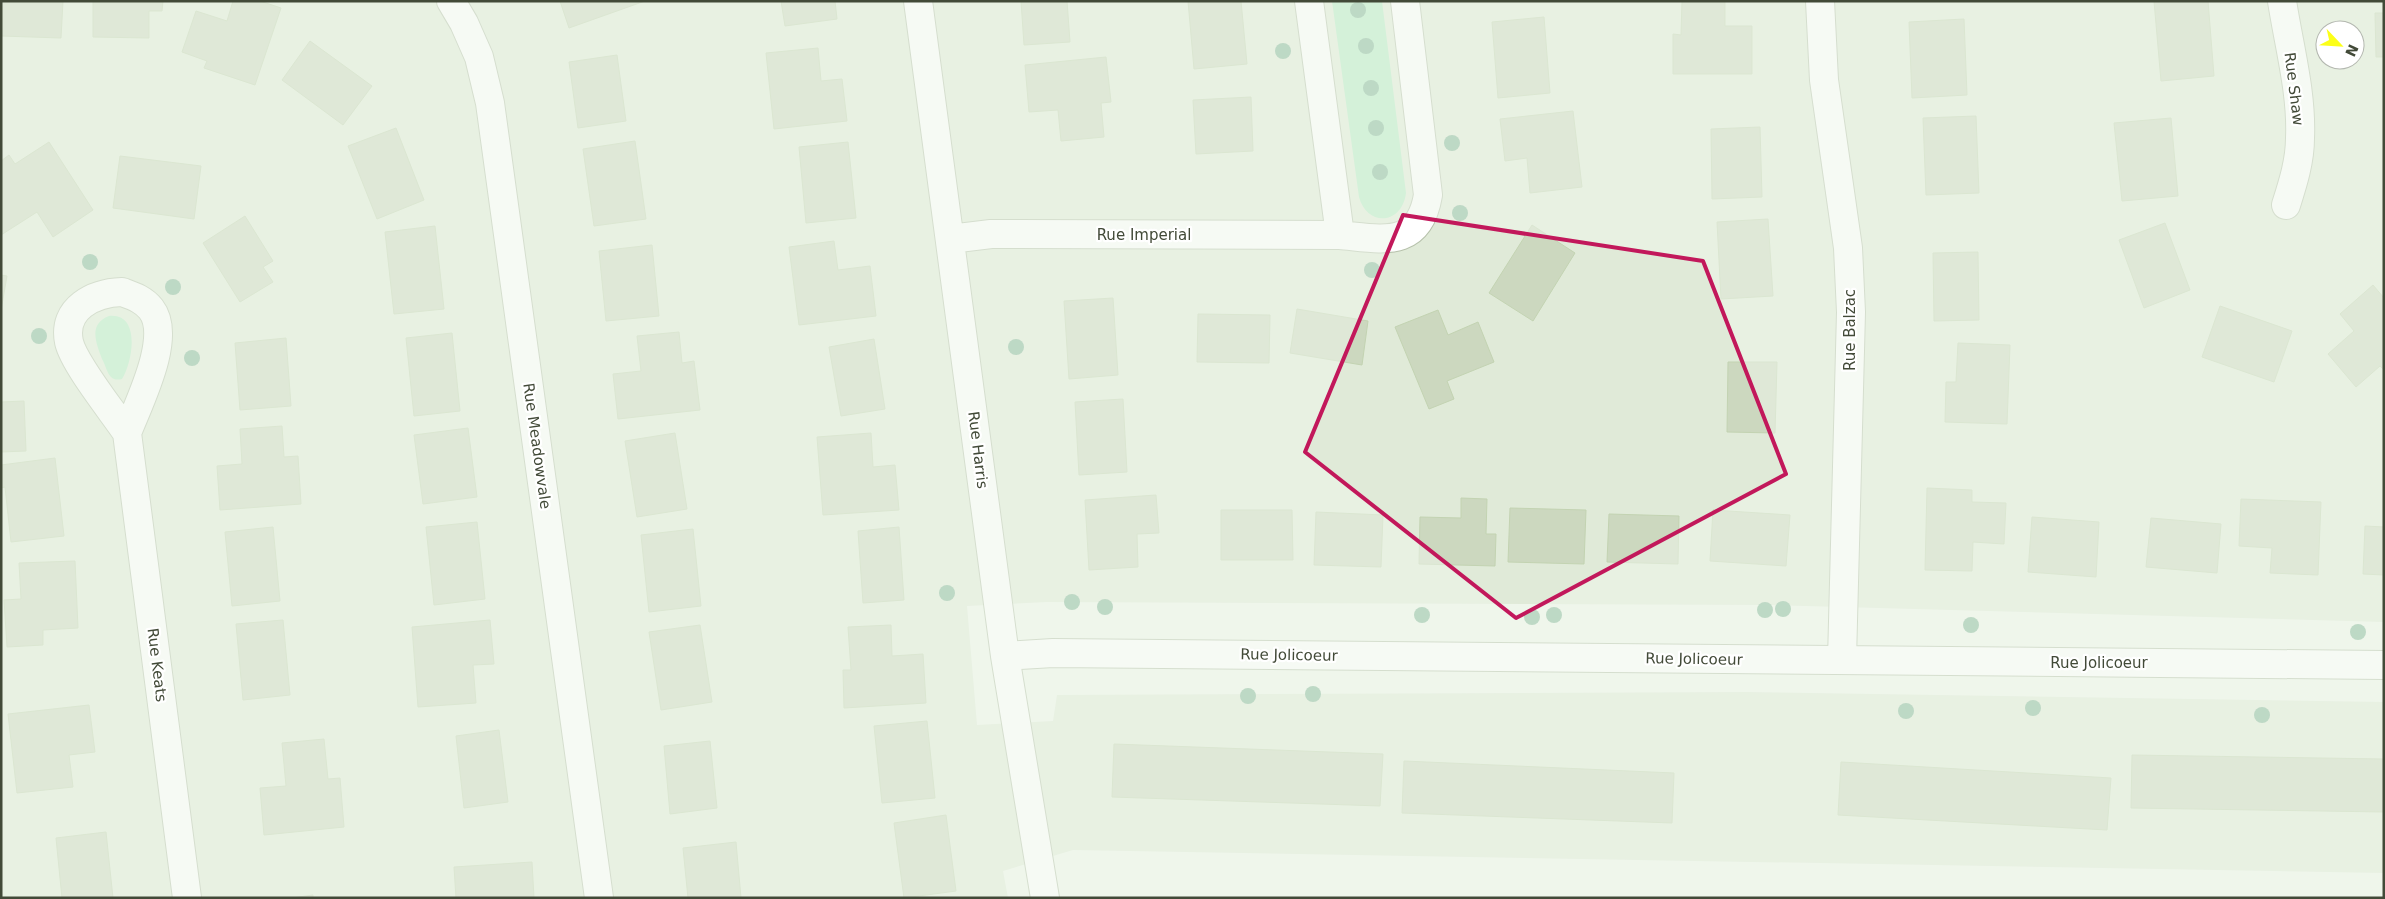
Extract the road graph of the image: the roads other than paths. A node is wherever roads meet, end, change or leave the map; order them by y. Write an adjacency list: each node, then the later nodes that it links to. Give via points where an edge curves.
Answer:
1 (451, 1): 15 (street, Rue Meadowvale, via 479,57 490,103)
2 (918, 1): 9 (street, Rue Harris)
3 (1309, 1): 8 (street)
4 (1405, 1): 8 (street, Rue Imperial, via 1428,195 1426,211 1419,224 1407,234 1391,239)
5 (1820, 1): 12 (street, Rue Balzac, via 1824,80 1848,248 1851,312)
6 (2282, 1): 7 (street, Rue Shaw, via 2299,109 2300,138)
7 (2286, 205)
8 (1340, 236): 9 (street, Rue Imperial, via 991,234)
9 (950, 239): 11 (street, Rue Harris)
10 (127, 433): 10 (street, Rue Keats, via 151,369 157,348 158,326 152,310 138,297 122,292 106,293 90,298 78,308 70,325 69,341 76,358); 14 (street, Rue Keats)
11 (1005, 656): 12 (street, Rue Jolicoeur, via 1063,653); 16 (street, Rue Harris)
12 (1842, 660): 13 (street, Rue Jolicoeur)
13 (2384, 665)
14 (187, 898)
15 (599, 898)
16 (1045, 898)

